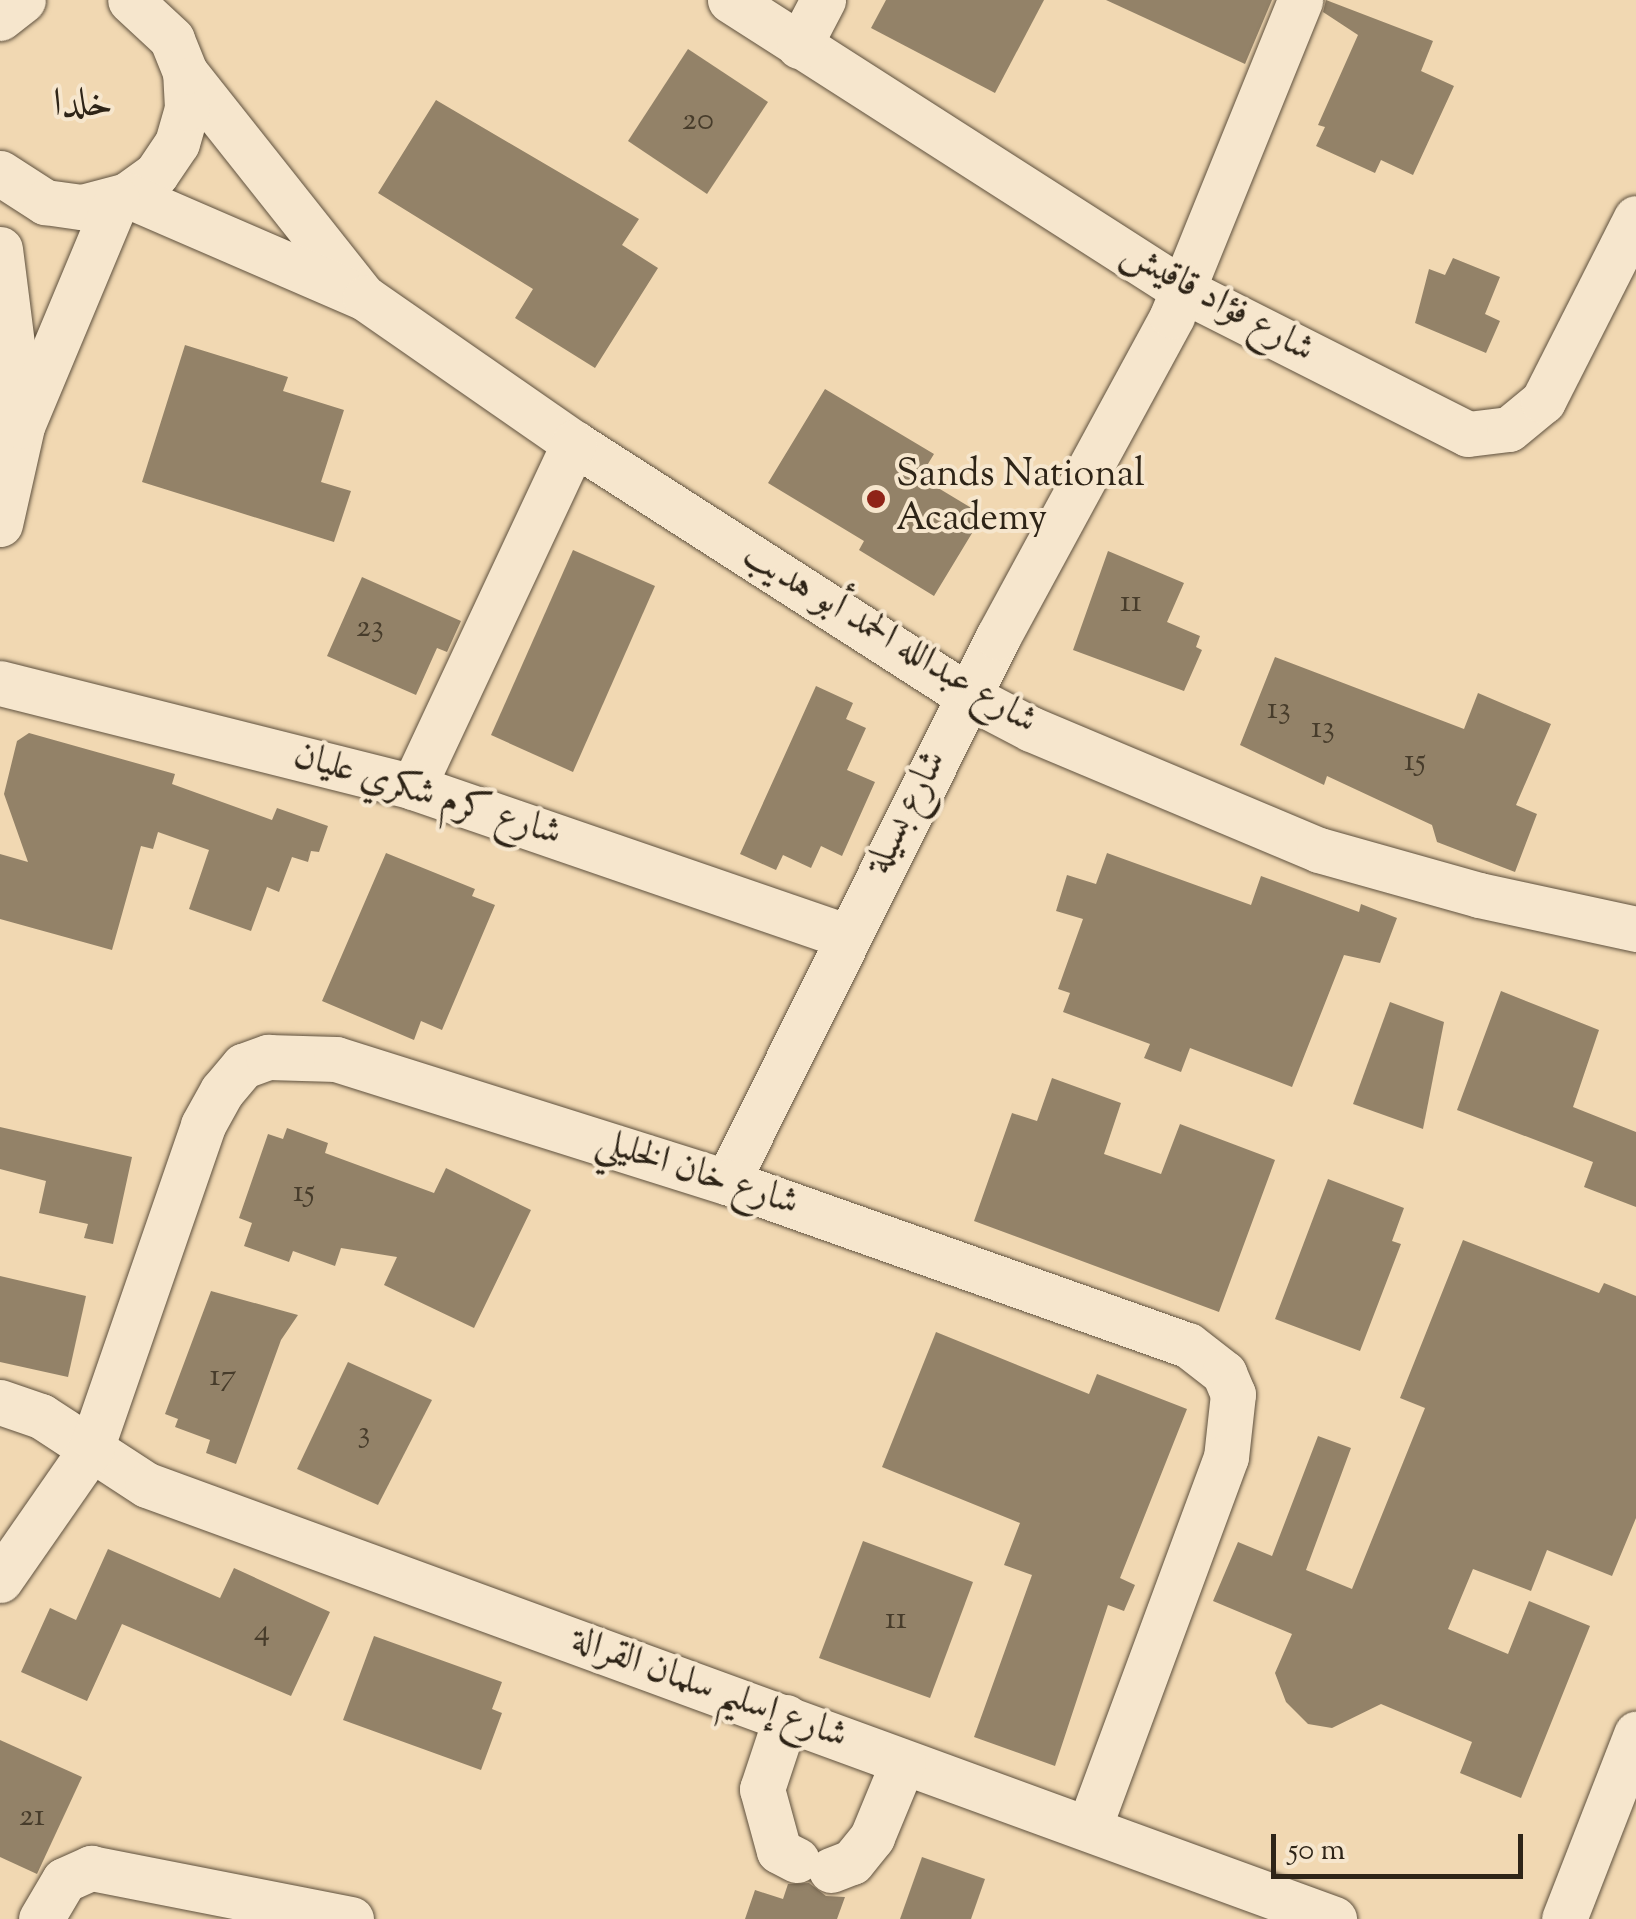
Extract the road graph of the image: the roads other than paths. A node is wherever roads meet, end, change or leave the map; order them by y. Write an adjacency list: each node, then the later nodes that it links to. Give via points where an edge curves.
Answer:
1 (130, 0): 5 (street, شارع عبدالله الحمد أبو هديب)
2 (730, 0): 6 (street, شارع فؤاد قاقيش)
3 (823, 0): 6 (street)
4 (1300, 0): 11 (street, شارع بسيلة)
5 (174, 37): 8 (street, via 187,108 177,143 156,174); 12 (street, شارع عبدالله الحمد أبو هديب)
6 (799, 46): 11 (street, شارع فؤاد قاقيش)
7 (0, 173): 8 (street, via 45,202 82,207)
8 (122, 197): 12 (street, شارع عبدالله الحمد أبو هديب); 13 (street)
9 (1636, 218): 11 (street, شارع فؤاد قاقيش, via 1561,375 1528,416 1493,435 1468,434 1416,410)
10 (0, 249): 13 (street)
11 (1183, 290): 17 (street, شارع بسيلة)
12 (364, 298): 14 (street, شارع عبدالله الحمد أبو هديب)
13 (22, 426): 15 (street)
14 (574, 443): 17 (street, شارع عبدالله الحمد أبو هديب); 18 (street)
15 (0, 524)
16 (0, 683): 18 (street, شارع كرم شكري عليان)
17 (968, 696): 19 (street, شارع عبدالله الحمد أبو هديب, via 1254,828 1479,895); 20 (street, شارع بسيلة)
18 (414, 787): 20 (street, شارع كرم شكري عليان)
19 (1636, 928)
20 (846, 936): 21 (street, شارع بسيلة)
21 (726, 1182): 23 (street, شارع خان الخليلي, via 336,1059 268,1057 243,1066 203,1125); 28 (street, شارع خان الخليلي, via 1188,1345 1224,1373 1234,1394 1226,1457)
22 (0, 1402): 23 (street, شارع إسليم سلمان القرالة, via 41,1416)
23 (91, 1448): 24 (street, شارع خان الخليلي); 25 (street, شارع إسليم سلمان القرالة, via 172,1494)
24 (0, 1580)
25 (786, 1717): 27 (street, شارع إسليم سلمان القرالة); 27 (street, via 762,1788 779,1851 814,1865 852,1862 872,1837)
26 (1636, 1734): 32 (street)
27 (903, 1762): 28 (street, شارع إسليم سلمان القرالة)
28 (1088, 1828): 31 (street, شارع إسليم سلمان القرالة)
29 (41, 1919): 30 (street, via 64,1880 92,1868)
30 (351, 1919)
31 (1334, 1919)
32 (1564, 1919)

